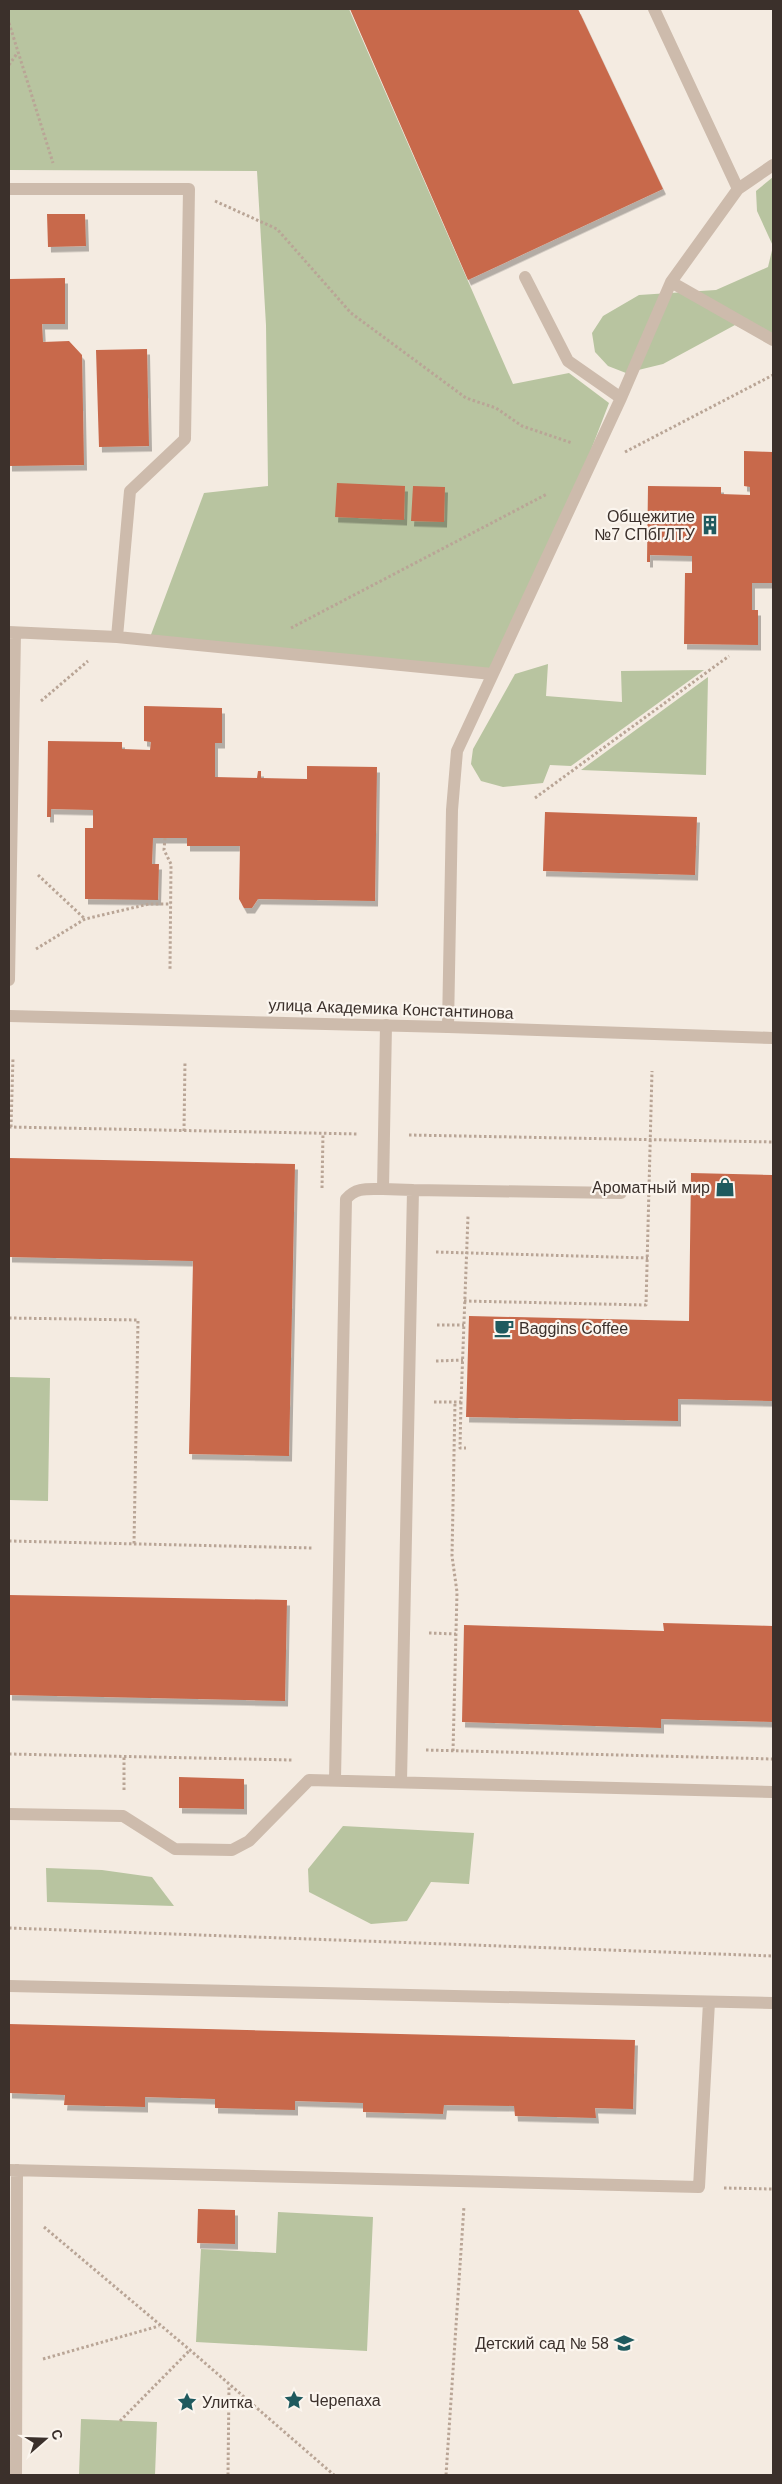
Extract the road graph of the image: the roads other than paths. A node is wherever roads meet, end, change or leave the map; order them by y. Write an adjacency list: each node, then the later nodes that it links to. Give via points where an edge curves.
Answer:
1 (654, 9): 4 (street)
2 (773, 165): 4 (street)
3 (9, 189): 10 (street, via 189,189 185,440 130,491)
4 (738, 189): 6 (street)
5 (525, 277): 8 (street, via 568,361)
6 (671, 282): 7 (street); 8 (street)
7 (773, 340)
8 (621, 398): 11 (street)
9 (12, 632): 10 (street); 12 (street, via 14,725)
10 (116, 637): 11 (street)
11 (492, 674): 16 (street, via 456,751)
12 (10, 966): 13 (street)
13 (9, 980)
14 (9, 1016): 15 (street, улица Академика Константинова)
15 (386, 1025): 16 (street, улица Академика Константинова); 18 (street)
16 (448, 1026): 17 (street, улица Академика Константинова)
17 (773, 1038)
18 (383, 1189): 19 (street); 21 (street, via 352,1192 346,1200)
19 (413, 1190): 20 (street); 22 (street)
20 (621, 1192)
21 (335, 1780): 22 (street); 24 (street, via 309,1780 249,1841 232,1850 175,1849 123,1816)
22 (401, 1782): 23 (street)
23 (773, 1792)
24 (9, 1814)
25 (9, 1986): 26 (street)
26 (709, 2002): 27 (street); 28 (street, via 698,2187)
27 (773, 2003)
28 (13, 2170): 29 (street, via 16,2204)
29 (16, 2475)

